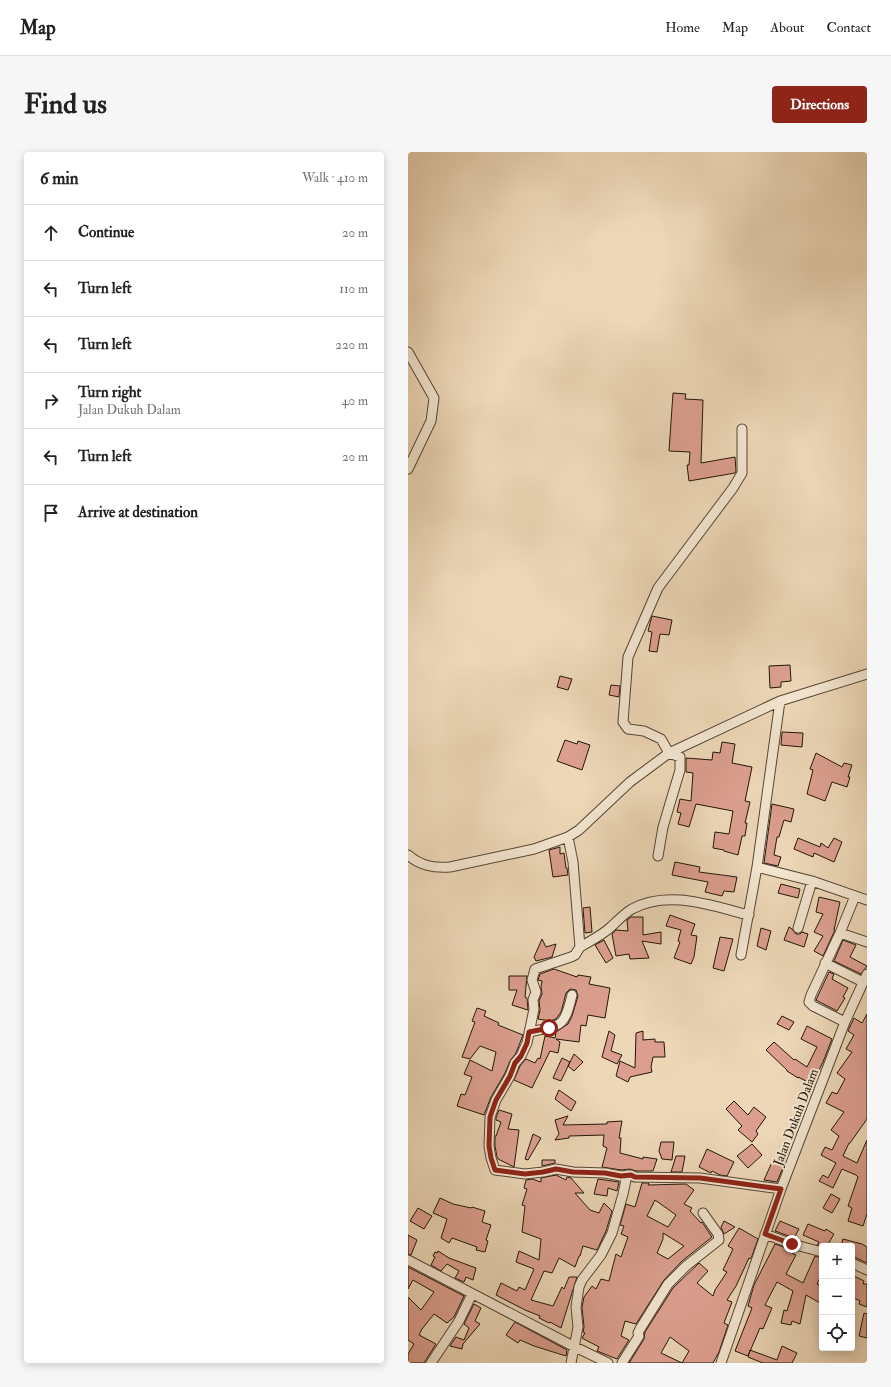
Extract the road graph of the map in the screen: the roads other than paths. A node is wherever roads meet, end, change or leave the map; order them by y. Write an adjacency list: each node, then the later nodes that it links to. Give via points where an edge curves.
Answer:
1 (408, 352): 3 (street, via 434,398 431,421)
2 (742, 429): 6 (street, via 742,473 658,588 628,657 623,722 628,729 644,731 661,739)
3 (408, 469)
4 (867, 674): 5 (street)
5 (780, 701): 6 (street); 10 (street)
6 (669, 753): 7 (street, via 630,782 579,830); 8 (street, via 680,757 680,770 663,827)
7 (568, 837): 9 (street, via 534,849 439,868 424,866); 18 (street, via 573,862)
8 (658, 856)
9 (410, 857)
10 (757, 867): 11 (street); 14 (street)
11 (812, 881): 12 (street); 15 (street)
12 (855, 896): 13 (street); 16 (street)
13 (867, 900)
14 (749, 916): 18 (street, via 698,902 647,902); 19 (street)
15 (798, 928)
16 (840, 934): 17 (street); 20 (street)
17 (867, 942)
18 (580, 947): 24 (street, via 571,957 535,969 532,980 536,992)
19 (742, 955)
20 (825, 963): 21 (street); 23 (street, via 810,1002)
21 (865, 978): 23 (street, Jalan Dukuh Dalam)
22 (572, 995): 24 (street, via 566,1018 562,1023)
23 (845, 1022): 26 (street, Jalan Dukuh Dalam)
24 (529, 1032): 25 (street, via 524,1050 496,1100 490,1117 489,1146 495,1170 525,1174 556,1169)
25 (627, 1175): 26 (street, via 700,1178); 34 (street, via 608,1242 579,1287 576,1307 578,1328)
26 (781, 1189): 28 (street, Jalan Dukuh Dalam)
27 (703, 1213): 38 (street, via 718,1234 719,1240 668,1284)
28 (765, 1234): 29 (street); 39 (street, Jalan Dukuh Dalam)
29 (819, 1251)
30 (408, 1260): 33 (street)
31 (855, 1264): 32 (street)
32 (867, 1270)
33 (475, 1295): 34 (street); 35 (street)
34 (574, 1346): 36 (street); 37 (street)
35 (431, 1363)
36 (571, 1363)
37 (608, 1363)
38 (622, 1363)
39 (721, 1363)

